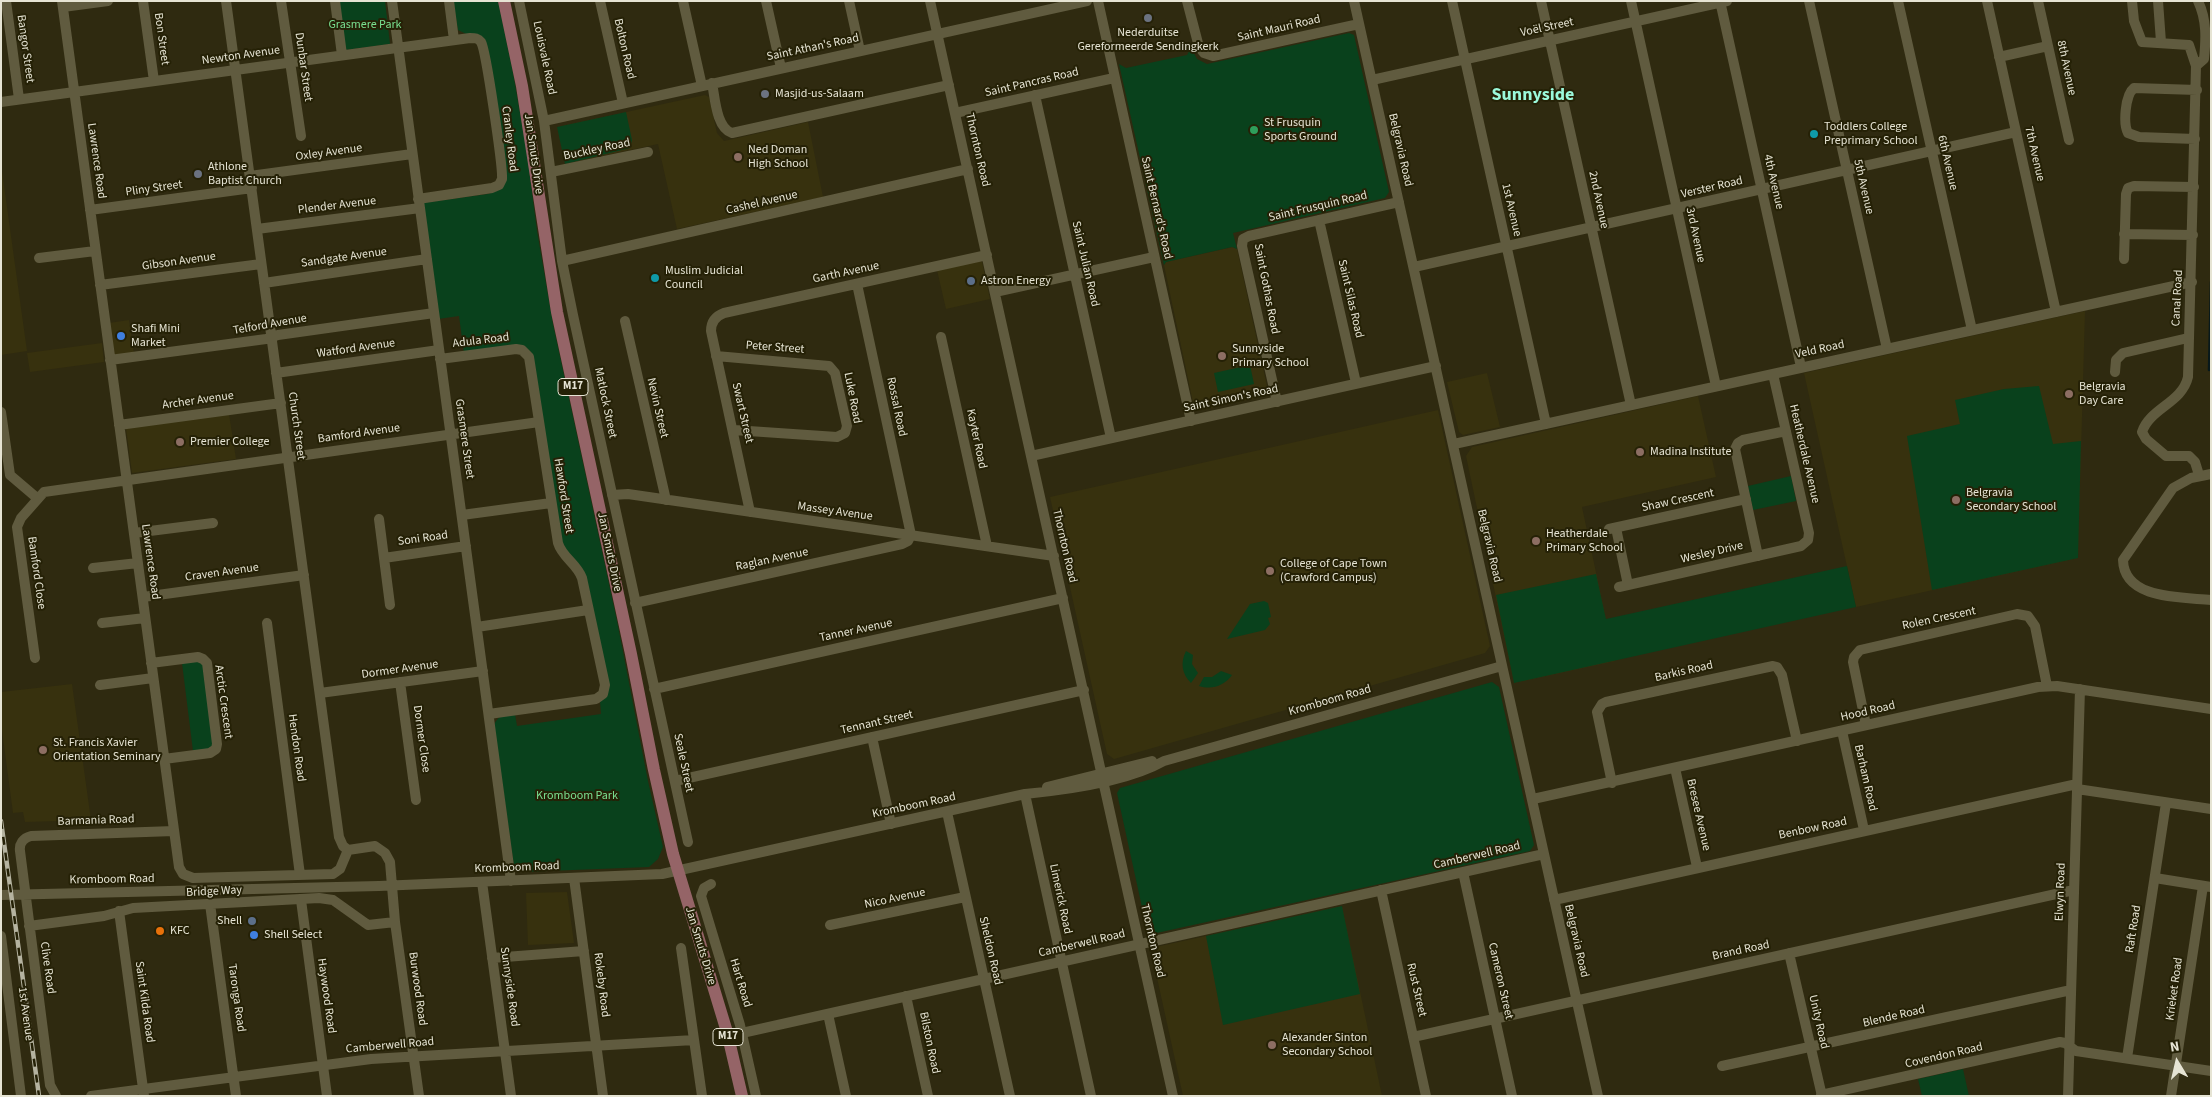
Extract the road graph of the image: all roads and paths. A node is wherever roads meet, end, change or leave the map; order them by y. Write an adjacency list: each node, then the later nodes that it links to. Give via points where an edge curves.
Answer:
1 (6, 1): 59 (street, Bangor Street)
2 (108, 1): 32 (street)
3 (143, 1): 53 (street, Bon Street)
4 (226, 1): 50 (street, Church Street)
5 (281, 1): 47 (street, Dunbar Street)
6 (335, 1): 44 (street)
7 (392, 1): 42 (street, Grasmere Street)
8 (449, 1): 37 (street)
9 (504, 1): 212 (main road, Jan Smuts Drive / M17, via 522,86 557,312)
10 (518, 1): 63 (street, Louisvale Road)
11 (600, 1): 61 (street, Bolton Road)
12 (683, 1): 54 (street)
13 (766, 1): 49 (street)
14 (849, 1): 43 (street)
15 (930, 1): 36 (street, Thornton Road)
16 (1034, 1): 33 (street)
17 (1087, 1): 33 (street, Saint Athan's Road)
18 (1098, 1): 51 (street, Saint Bernard's Road)
19 (1187, 1): 35 (street, Saint Mauri Road, via 1199,47 1213,56)
20 (1354, 1): 35 (street, Belgravia Road)
21 (1452, 1): 46 (street, 1st Avenue)
22 (1541, 1): 38 (street, 2nd Avenue)
23 (1630, 1): 34 (street, 3rd Avenue)
24 (1809, 1): 72 (street, 5th Avenue)
25 (1898, 1): 68 (street, 6th Avenue)
26 (1987, 1): 45 (street, 7th Avenue)
27 (2038, 1): 41 (street, 8th Avenue)
28 (2132, 1): 39 (street, via 2140,40 2144,43)
29 (2158, 1): 39 (street)
30 (2198, 1): 48 (street, via 2204,16 2206,36 2204,60)
31 (1722, 2): 34 (street, Voël Street); 76 (street, 4th Avenue)
32 (62, 4): 57 (street, Lawrence Road)
33 (1036, 13): 36 (street, Saint Athan's Road)
34 (1635, 22): 38 (street, Voël Street); 80 (street, 3rd Avenue)
35 (1359, 24): 52 (street, Belgravia Road)
36 (937, 34): 43 (street, Saint Athan's Road); 55 (street, Thornton Road)
37 (454, 40): 40 (street, Newton Avenue, via 473,38); 42 (street, Newton Avenue)
38 (1550, 40): 46 (street, Voël Street); 83 (street, 2nd Avenue)
39 (2161, 42): 48 (street, via 2189,45)
40 (482, 44): 79 (street, Cranley Road, via 502,180 492,188)
41 (2048, 46): 45 (street); 67 (street, 8th Avenue)
42 (398, 48): 44 (street, Newton Avenue); 70 (street, Grasmere Street)
43 (860, 50): 49 (street, Saint Athan's Road)
44 (342, 56): 47 (street, Newton Avenue)
45 (1999, 56): 64 (street, 7th Avenue)
46 (1465, 59): 52 (street, Voël Street); 88 (street, 1st Avenue)
47 (290, 62): 50 (street, Newton Avenue); 65 (street, Dunbar Street)
48 (2196, 66): 56 (street, Canal Road)
49 (781, 68): 54 (street, Saint Athan's Road)
50 (236, 70): 53 (street, Newton Avenue); 74 (street, Church Street)
51 (1114, 78): 58 (street, Saint Pancras Road); 91 (street, Saint Bernard's Road)
52 (1372, 80): 78 (street, Belgravia Road)
53 (154, 81): 57 (street, Newton Avenue)
54 (707, 85): 55 (street, via 721,124 732,133); 61 (street, Saint Athan's Road)
55 (949, 85): 62 (street, Thornton Road)
56 (2197, 90): 66 (street, Canal Road); 66 (street, via 2134,88 2129,94 2126,122 2128,134 2139,137)
57 (74, 92): 59 (street, Newton Avenue); 81 (street, Lawrence Road)
58 (1035, 95): 62 (street, Saint Pancras Road); 98 (street, Saint Julian Road)
59 (19, 99): 60 (street, Newton Avenue)
60 (1, 102)
61 (623, 103): 63 (street, Saint Athan's Road)
62 (955, 113): 71 (street, Thornton Road)
63 (544, 121): 73 (street, Matlock Street)
64 (2016, 132): 68 (street, Verster Road); 104 (street, 7th Avenue)
65 (301, 136)
66 (2195, 139): 77 (street, Canal Road)
67 (2069, 140)
68 (1931, 150): 72 (street, Verster Road); 108 (street, 6th Avenue)
69 (648, 152): 73 (street, Buckley Road)
70 (412, 154): 74 (street, Oxley Avenue); 79 (street, Grasmere Street)
71 (968, 169): 90 (street, Thornton Road); 95 (street, Cashel Avenue)
72 (1846, 169): 76 (street, Verster Road); 112 (street, 5th Avenue)
73 (551, 172): 95 (street, Matlock Street)
74 (250, 176): 75 (street, Church Street)
75 (252, 188): 81 (street, Pliny Street); 84 (street, Church Street)
76 (1762, 188): 80 (street, Verster Road); 119 (street, 4th Avenue)
77 (2194, 188): 85 (street, via 2130,187 2126,194); 86 (street, Canal Road)
78 (1399, 202): 82 (street, Saint Frusquin Road); 97 (street, Belgravia Road)
79 (419, 203): 84 (street, Plender Avenue); 93 (street, Grasmere Street)
80 (1677, 208): 83 (street, Verster Road); 124 (street, 3rd Avenue)
81 (90, 210): 89 (street, Lawrence Road)
82 (1319, 220): 87 (street, Saint Frusquin Road); 123 (street, Saint Silas Road)
83 (1592, 228): 88 (street, Verster Road); 127 (street, 2nd Avenue)
84 (257, 229): 96 (street, Church Street)
85 (2124, 234): 86 (street); 94 (street)
86 (2193, 235): 99 (street, Canal Road)
87 (1244, 239): 125 (street, Saint Gothas Road, via 1242,246)
88 (1507, 246): 97 (street, Verster Road); 131 (street, 1st Avenue)
89 (95, 251): 92 (street); 102 (street, Lawrence Road)
90 (987, 255): 101 (street, Garth Avenue); 103 (street, Thornton Road)
91 (1154, 257): 98 (street); 129 (street, Saint Bernard's Road)
92 (39, 258)
93 (427, 259): 100 (street, Sandgate Avenue); 105 (street, Grasmere Street)
94 (2124, 259)
95 (562, 261): 143 (street, Matlock Street)
96 (262, 264): 100 (street, Church Street); 102 (street, Gibson Avenue)
97 (1414, 267): 117 (street, Belgravia Road)
98 (1075, 274): 103 (street); 136 (street, Saint Julian Road)
99 (2192, 282): 104 (street, Veld Road); 111 (street, Canal Road)
100 (264, 283): 109 (street, Church Street)
101 (856, 284): 107 (street, Garth Avenue, via 724,313); 153 (street, Rossal Road)
102 (100, 285): 116 (street, Lawrence Road)
103 (995, 292): 138 (street, Thornton Road)
104 (2056, 312): 108 (street, Veld Road)
105 (434, 313): 109 (street, Telford Avenue); 114 (street, Grasmere Street)
106 (625, 321): 145 (street, Nevin Street)
107 (713, 321): 115 (street, Swart Street, via 711,331)
108 (1972, 330): 112 (street, Veld Road)
109 (272, 337): 116 (street, Telford Avenue); 121 (street, Church Street)
110 (941, 337): 156 (street, Kayter Road)
111 (2188, 338): 120 (street, via 2124,353 2116,360); 141 (street, Canal Road, via 2186,386 2150,418 2142,432 2146,440 2166,456 2189,456 2195,462)
112 (1887, 349): 119 (street, Veld Road)
113 (525, 352): 114 (street, Adula Road, via 516,349); 130 (street, Hawford Street, via 530,361)
114 (440, 355): 121 (street, Watford Avenue); 135 (street, Grasmere Street)
115 (716, 356): 118 (street, Peter Street); 133 (street, Swart Street)
116 (110, 360): 132 (street, Lawrence Road)
117 (1436, 366): 123 (street, Saint Simon's Road); 137 (street, Belgravia Road)
118 (832, 367): 133 (street, Luke Road, via 847,426 844,433 837,437)
119 (1801, 367): 122 (street, Veld Road)
120 (2115, 372)
121 (276, 373): 126 (street, Church Street)
122 (1773, 374): 124 (street, Veld Road); 134 (street, Heatherdale Avenue)
123 (1356, 383): 125 (street, Saint Simon's Road)
124 (1716, 386): 127 (street, Veld Road)
125 (1277, 402): 129 (street, Saint Simon's Road)
126 (281, 403): 132 (street, Archer Avenue); 139 (street, Church Street)
127 (1631, 405): 131 (street, Veld Road)
128 (1, 412): 144 (street, via 10,476)
129 (1191, 421): 136 (street, Saint Simon's Road)
130 (540, 422): 135 (street, Bamford Avenue); 147 (street, Hawford Street)
131 (1546, 424): 137 (street, Veld Road)
132 (119, 425): 142 (street, Lawrence Road)
133 (734, 430): 148 (street, Swart Street)
134 (1786, 431): 146 (street, via 1743,440 1736,446); 154 (street, Heatherdale Avenue)
135 (451, 434): 139 (street, Bamford Avenue); 149 (street, Grasmere Street)
136 (1111, 438): 138 (street, Saint Simon's Road)
137 (1454, 444): 176 (street, Belgravia Road)
138 (1031, 456): 157 (street, Thornton Road)
139 (288, 457): 142 (street, Bamford Avenue); 162 (street, Church Street)
140 (2211, 474): 141 (street)
141 (2199, 475): 166 (street, via 2173,488 2126,554 2124,567 2128,579 2146,591)
142 (126, 480): 144 (street, Bamford Avenue, via 50,490); 152 (street, Lawrence Road)
143 (612, 495): 145 (street, Massey Avenue); 167 (street, Matlock Street)
144 (37, 498): 174 (street, Bamford Close, via 17,527)
145 (666, 500): 148 (street, Massey Avenue)
146 (1746, 500): 158 (street); 163 (street, Shaw Crescent, via 1612,528)
147 (551, 503): 149 (street); 169 (street, Hawford Street, via 559,547 581,574)
148 (750, 512): 153 (street, Massey Avenue)
149 (462, 515): 155 (street, Grasmere Street)
150 (380, 519): 159 (street, Soni Road)
151 (212, 523): 152 (street)
152 (134, 533): 160 (street, Lawrence Road)
153 (911, 535): 156 (street, Massey Avenue); 167 (street, Raglan Avenue, via 902,544)
154 (1808, 540): 158 (street, Wesley Drive, via 1801,546)
155 (466, 546): 159 (street, Soni Road); 173 (street, Grasmere Street)
156 (987, 546): 157 (street, Massey Avenue)
157 (1054, 556): 165 (street, Thornton Road)
158 (1758, 556): 163 (street, Wesley Drive)
159 (384, 558): 168 (street, Soni Road)
160 (138, 562): 161 (street); 164 (street, Lawrence Road)
161 (93, 568)
162 (304, 575): 164 (street, Craven Avenue); 185 (street, Church Street)
163 (1623, 586)
164 (143, 597): 170 (street, Lawrence Road)
165 (1063, 598): 182 (street, Tanner Avenue); 183 (street, Thornton Road)
166 (2211, 600)
167 (635, 603): 182 (street, Matlock Street)
168 (390, 606)
169 (588, 610): 173 (street); 187 (street, Hawford Street, via 605,685 603,694 593,700)
170 (146, 618): 171 (street); 175 (street, Lawrence Road)
171 (102, 623)
172 (267, 623): 214 (street, Hendon Road)
173 (477, 627): 177 (street, Grasmere Street)
174 (35, 658)
175 (151, 663): 178 (street, Lawrence Road); 192 (street, Arctic Crescent, via 198,657 207,666 216,749)
176 (1502, 666): 194 (street, Kromboom Road, via 1164,761 1144,762); 199 (street, Belgravia Road)
177 (483, 671): 179 (street, Dormer Avenue); 187 (street, Grasmere Street)
178 (153, 678): 180 (street); 192 (street, Lawrence Road)
179 (400, 682): 185 (street, Dormer Avenue); 200 (street, Dormer Close)
180 (100, 685)
181 (2047, 686): 184 (street, Hood Road); 188 (street, Hood Road); 188 (street, Rolen Crescent, via 2034,626 2028,616 2017,614 1860,650 1854,662)
182 (654, 688): 195 (street, Seale Street)
183 (1084, 690): 190 (street, Tennant Street); 194 (street, Thornton Road)
184 (2080, 690): 186 (street, Hood Road); 197 (street, Elwyn Road)
185 (320, 694): 209 (street, Church Street, via 339,837)
186 (2211, 709)
187 (489, 714): 217 (street, Grasmere Street)
188 (1866, 725): 189 (street, Hood Road)
189 (1842, 731): 191 (street, Hood Road); 205 (street, Barham Road)
190 (872, 737): 195 (street, Tennant Street); 204 (street)
191 (1797, 741): 193 (street, Hood Road); 196 (street, Barkis Road, via 1782,675 1773,666 1606,702 1597,712)
192 (164, 759): 206 (street, Lawrence Road)
193 (1674, 768): 196 (street, Hood Road); 211 (street, Bresee Avenue)
194 (1103, 778): 198 (street, Kromboom Road); 234 (street, Thornton Road)
195 (675, 781): 208 (street, Seale Street)
196 (1612, 782): 199 (street, Hood Road)
197 (2077, 786): 201 (street, Benbow Road); 205 (street, Benbow Road); 223 (street, Elwyn Road)
198 (1025, 794): 203 (street, Kromboom Road); 239 (street, Limerick Road)
199 (1532, 799): 210 (street, Belgravia Road)
200 (416, 800)
201 (2166, 803): 202 (street, Benbow Road); 216 (street, Raft Road)
202 (2211, 809)
203 (947, 812): 204 (street, Kromboom Road); 225 (street, Sheldon Road)
204 (891, 824): 212 (street, Kromboom Road)
205 (1864, 830): 211 (street, Benbow Road)
206 (174, 831): 207 (street, Barmania Road, via 31,836); 214 (street, Lawrence Road, via 179,867 189,877)
207 (22, 842): 232 (street, Clive Road, via 20,852)
208 (688, 842)
209 (348, 850): 214 (street, Lawrence Road, via 336,873); 220 (street, via 371,846 382,850 390,862)
210 (1544, 854): 213 (street, Camberwell Road); 227 (street, Belgravia Road)
211 (1697, 867): 227 (street, Benbow Road)
212 (678, 871): 215 (street, Kromboom Road); 270 (main road, Jan Smuts Drive / M17, via 727,1032)
213 (1462, 872): 222 (street, Camberwell Road); 245 (street, Cameron Street)
214 (300, 875)
215 (574, 878): 217 (street, Kromboom Road); 236 (street, Rokeby Road)
216 (2155, 878): 221 (street); 254 (street, Raft Road)
217 (511, 881): 218 (street, Kromboom Road)
218 (482, 882): 220 (street, Kromboom Road); 238 (street, Sunnyside Road)
219 (711, 884): 246 (street, Hart Road, via 704,888 701,896)
220 (392, 885): 224 (street, Kromboom Road); 230 (street, Burwood Road)
221 (2207, 887): 257 (street, Krieket Road)
222 (1380, 890): 234 (street, Camberwell Road); 247 (street, Rust Street)
223 (2074, 890): 237 (street, Brand Road); 241 (street, Elwyn Road)
224 (1, 895)
225 (965, 896): 231 (street, Nico Avenue); 240 (street, Sheldon Road)
226 (301, 900): 228 (street, Bridge Way); 230 (street, Bridge Way, via 332,900 368,925); 255 (street, Haywood Road)
227 (1554, 900): 243 (street, Belgravia Road)
228 (210, 904): 229 (street, Bridge Way); 259 (street, Taronga Road)
229 (119, 911): 232 (street, Bridge Way); 260 (street, Saint Kilda Road)
230 (395, 922): 253 (street, Burwood Road)
231 (830, 925)
232 (29, 926): 262 (street, Clive Road, via 50,1085)
233 (1, 936): 261 (street, 1st Avenue)
234 (1140, 944): 239 (street, Camberwell Road); 276 (street, Thornton Road)
235 (681, 948): 248 (street)
236 (584, 952): 238 (street); 249 (street, Rokeby Road)
237 (1789, 953): 243 (street, Brand Road); 250 (street, Unity Road)
238 (492, 958): 252 (street, Sunnyside Road)
239 (1061, 962): 240 (street, Camberwell Road); 275 (street, Limerick Road)
240 (984, 980): 242 (street, Camberwell Road); 274 (street, Sheldon Road)
241 (2071, 990): 250 (street, Blende Road); 251 (street, Elwyn Road)
242 (906, 996): 244 (street, Camberwell Road); 273 (street, Bilston Road)
243 (1577, 1000): 245 (street, Brand Road); 279 (street, Belgravia Road)
244 (828, 1014): 246 (street, Camberwell Road); 272 (street)
245 (1495, 1019): 247 (street, Brand Road); 278 (street, Cameron Street)
246 (742, 1033): 271 (street, Hart Road)
247 (1413, 1037): 277 (street, Rust Street)
248 (694, 1040): 249 (street, Camberwell Road); 269 (street)
249 (596, 1046): 252 (street, Camberwell Road); 268 (street, Rokeby Road)
250 (1811, 1048): 256 (street, Blende Road); 280 (street, Unity Road)
251 (2069, 1048): 254 (street, Covendon Road); 280 (street, Covendon Road, via 2060,1042); 281 (street, Elwyn Road)
252 (505, 1050): 253 (street, Camberwell Road); 267 (street, Sunnyside Road)
253 (414, 1055): 255 (street, Camberwell Road); 266 (street, Burwood Road)
254 (2127, 1058): 257 (street, Covendon Road)
255 (323, 1064): 259 (street, Camberwell Road); 265 (street, Haywood Road)
256 (1722, 1066)
257 (2176, 1066): 258 (street, Covendon Road); 282 (street, Krieket Road)
258 (2211, 1072)
259 (234, 1076): 260 (street, Camberwell Road); 264 (street, Taronga Road)
260 (143, 1092): 263 (street, Camberwell Road)
261 (22, 1096)
262 (56, 1096)
263 (91, 1096)
264 (236, 1096)
265 (327, 1096)
266 (419, 1096)
267 (511, 1096)
268 (603, 1096)
269 (702, 1096)
270 (742, 1096)
271 (756, 1096)
272 (846, 1096)
273 (928, 1096)
274 (1010, 1096)
275 (1091, 1096)
276 (1173, 1096)
277 (1426, 1096)
278 (1512, 1096)
279 (1598, 1096)
280 (1822, 1096)
281 (2068, 1096)
282 (2171, 1096)

